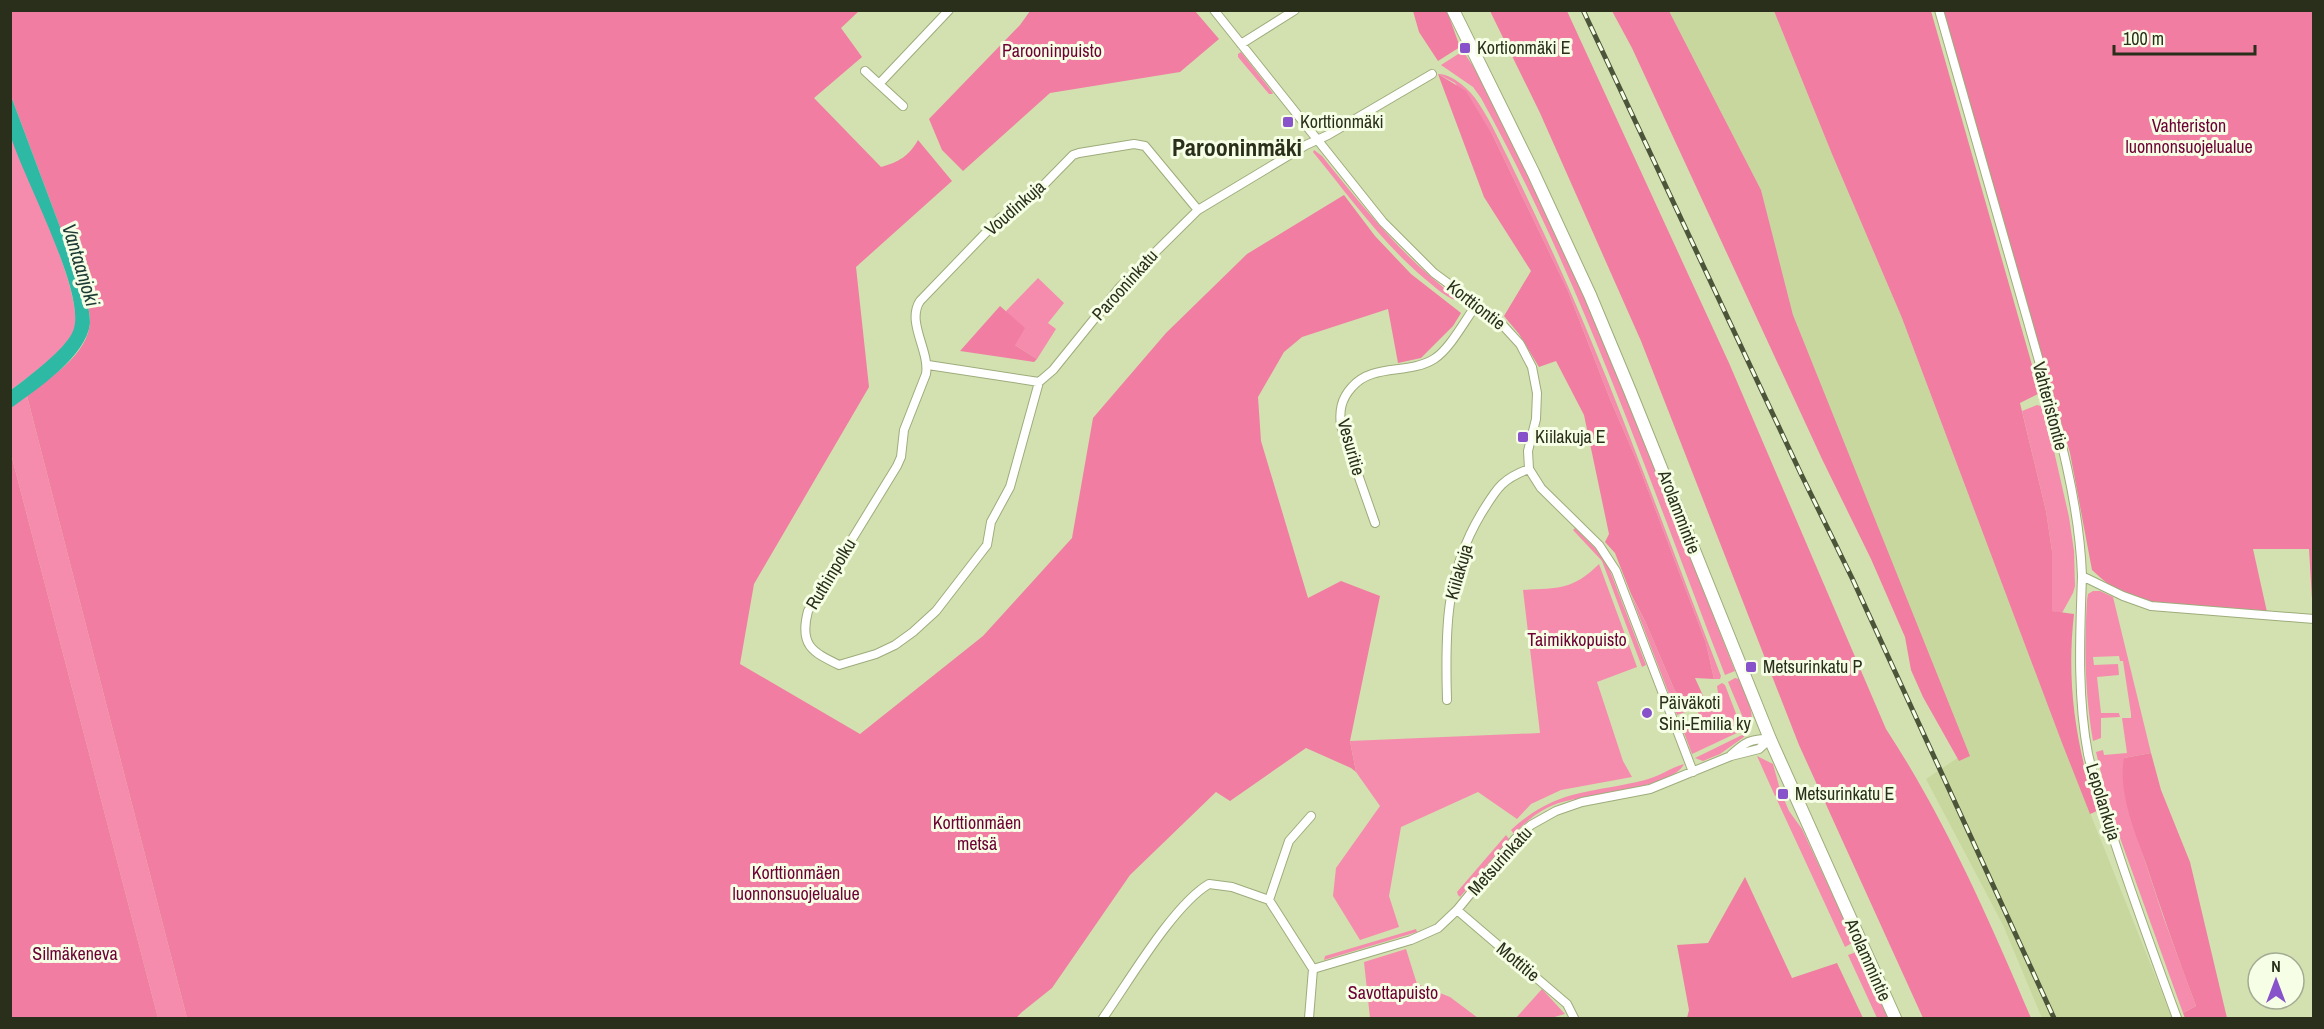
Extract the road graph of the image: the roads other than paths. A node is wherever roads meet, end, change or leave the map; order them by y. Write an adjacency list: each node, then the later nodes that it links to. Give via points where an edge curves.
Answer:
1 (949, 10): 9 (street)
2 (1214, 10): 6 (street, Korttiontie)
3 (1295, 10): 6 (street)
4 (1453, 10): 21 (street, Arolammintie, via 1590,295)
5 (1939, 10): 18 (street, Vahteristontie, via 2056,426 2074,507)
6 (1241, 44): 11 (street, Korttiontie)
7 (865, 71): 9 (street)
8 (1432, 74): 11 (street, Parooninkatu)
9 (879, 84): 10 (street)
10 (903, 106)
11 (1318, 140): 12 (street, Parooninkatu); 13 (street, Korttiontie, via 1406,247)
12 (1198, 210): 14 (street, Voudinkuja, via 1145,146 1134,144 1072,155 1024,205 1000,218 920,301 916,319); 15 (street, Parooninkatu, via 1127,280)
13 (1477, 304): 16 (street, Korttiontie, via 1511,332 1532,368 1538,410 1528,451); 17 (street, Vesuritie, via 1435,358 1417,366 1364,377 1344,397 1341,426)
14 (928, 365): 15 (street); 15 (street, Ruthinpolku, via 904,430 897,466 808,611 805,622 810,649 839,665 876,654 913,632 936,611 987,545 991,522 1010,487)
15 (1039, 382)
16 (1529, 469): 20 (street, Kiilakuja, via 1500,484 1461,555 1446,629); 22 (street, via 1541,488 1608,555)
17 (1375, 523)
18 (2082, 576): 19 (street, via 2151,606); 31 (street, Lepolankuja, via 2082,706 2088,752 2132,896)
19 (2313, 619)
20 (1447, 700)
21 (1770, 739): 22 (street, Metsurinkatu, via 1759,749); 30 (street, Arolammintie)
22 (1693, 772): 25 (street, Metsurinkatu, via 1650,789 1568,806 1544,817 1515,839)
23 (1311, 816): 24 (street, via 1290,841)
24 (1269, 900): 26 (street); 27 (street, via 1224,885 1209,884 1200,889 1159,937)
25 (1457, 910): 26 (street, Metsurinkatu, via 1424,935); 29 (street, Mottitie, via 1567,1004)
26 (1313, 969): 28 (street)
27 (1103, 1018)
28 (1308, 1018)
29 (1574, 1018)
30 (1895, 1018)
31 (2177, 1018)

